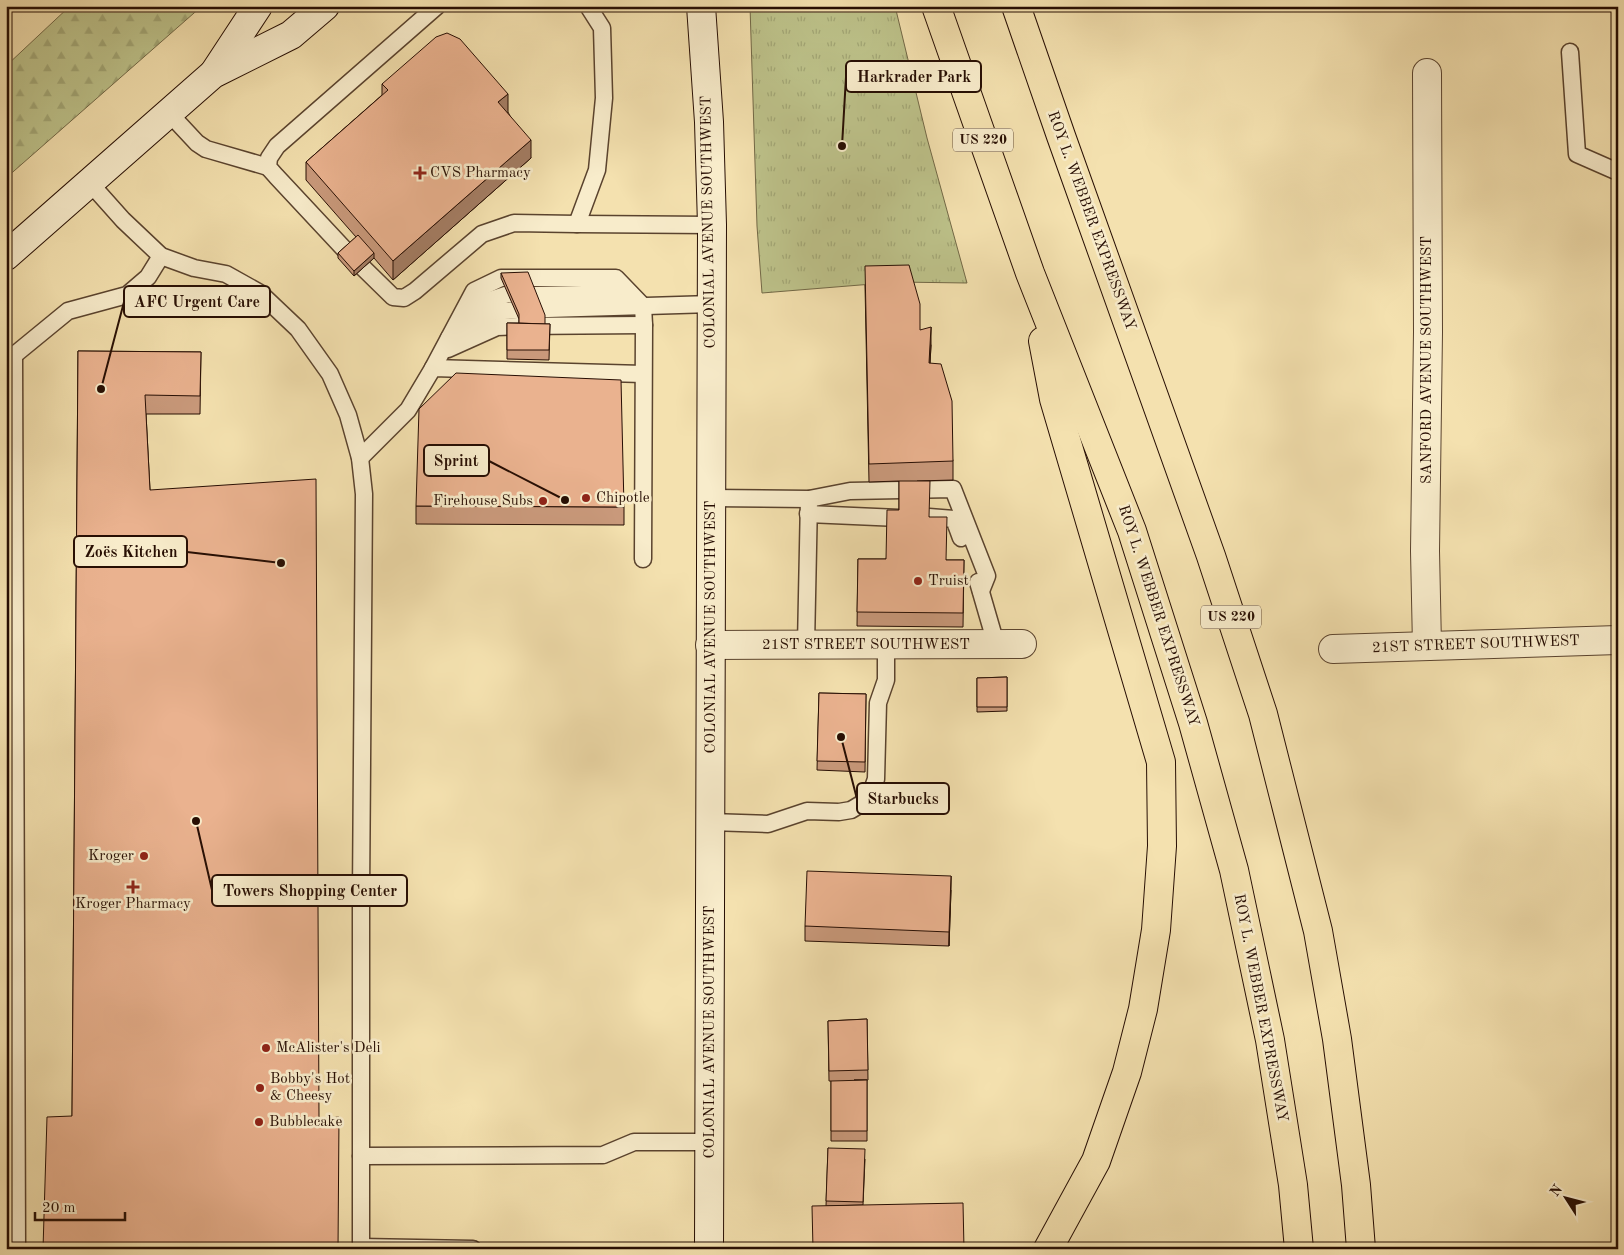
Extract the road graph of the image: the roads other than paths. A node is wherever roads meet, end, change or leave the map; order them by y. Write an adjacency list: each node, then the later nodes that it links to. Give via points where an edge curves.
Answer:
1 (258, 6): 10 (main road)
2 (325, 6): 10 (main road, via 290,35)
3 (437, 6): 12 (lane, via 277,146 269,158)
4 (588, 6): 15 (lane, via 602,28 604,98 597,170)
5 (701, 6): 16 (main road, COLONIAL AVENUE SOUTHWEST)
6 (936, 6): 19 (highway, ROY L. WEBBER EXPRESSWAY / US 220)
7 (1016, 6): 51 (highway, ROY L. WEBBER EXPRESSWAY / US 220, via 1211,556 1262,714 1318,931 1338,1048)
8 (1570, 52): 13 (lane, via 1578,154)
9 (1427, 73): 40 (main road, SANFORD AVENUE SOUTHWEST)
10 (213, 74): 11 (main road)
11 (169, 113): 12 (lane, via 206,149); 14 (main road)
12 (268, 167): 15 (lane, via 393,297 404,298 415,291 482,234 514,223)
13 (1618, 172)
14 (90, 183): 17 (main road); 18 (lane, via 122,220)
15 (577, 224): 16 (lane)
16 (712, 225): 20 (main road, COLONIAL AVENUE SOUTHWEST)
17 (6, 256)
18 (162, 256): 24 (lane, via 148,277 127,296 68,311); 27 (lane, via 194,268 226,274 260,293 298,329 330,374 348,415)
19 (1030, 273): 49 (highway, via 1054,399 1160,762 1161,780 1162,846 1156,930 1143,1009 1127,1072 1096,1161); 50 (highway, ROY L. WEBBER EXPRESSWAY / US 220, via 1132,531 1193,722 1234,870 1270,1040 1293,1185)
20 (712, 304): 21 (lane); 28 (main road, COLONIAL AVENUE SOUTHWEST)
21 (643, 306): 22 (lane); 23 (lane, via 494,312); 23 (lane, via 616,278 501,278 474,291)
22 (644, 325): 23 (lane, via 497,327); 26 (lane)
23 (445, 345): 25 (lane)
24 (10, 358): 34 (lane)
25 (433, 368): 26 (lane); 27 (lane, via 408,410)
26 (643, 374): 32 (lane)
27 (360, 458): 44 (lane, via 364,494)
28 (711, 498): 29 (lane); 38 (main road, COLONIAL AVENUE SOUTHWEST)
29 (808, 506): 31 (lane); 33 (lane, via 850,491 953,488 987,576); 39 (lane)
30 (929, 517): 33 (lane, via 954,519)
31 (899, 518)
32 (643, 559)
33 (981, 591): 37 (lane)
34 (11, 634): 46 (lane)
35 (1618, 640): 40 (main road, 21ST STREET SOUTHWEST)
36 (886, 644): 37 (main road, 21ST STREET SOUTHWEST); 39 (main road, 21ST STREET SOUTHWEST); 42 (lane, via 886,680 878,703 876,780 871,793 861,804 839,812 807,811 768,824)
37 (1009, 644)
38 (710, 645): 39 (main road, 21ST STREET SOUTHWEST); 42 (main road, COLONIAL AVENUE SOUTHWEST)
39 (806, 645)
40 (1427, 646): 41 (main road, 21ST STREET SOUTHWEST)
41 (1333, 650)
42 (710, 822): 43 (main road, COLONIAL AVENUE SOUTHWEST)
43 (710, 1142): 44 (lane, via 634,1142 603,1155); 48 (main road, COLONIAL AVENUE SOUTHWEST)
44 (361, 1156): 45 (lane)
45 (361, 1248): 47 (lane)
46 (18, 1249)
47 (473, 1249)
48 (709, 1249)
49 (1048, 1249)
50 (1299, 1249)
51 (1361, 1249)

